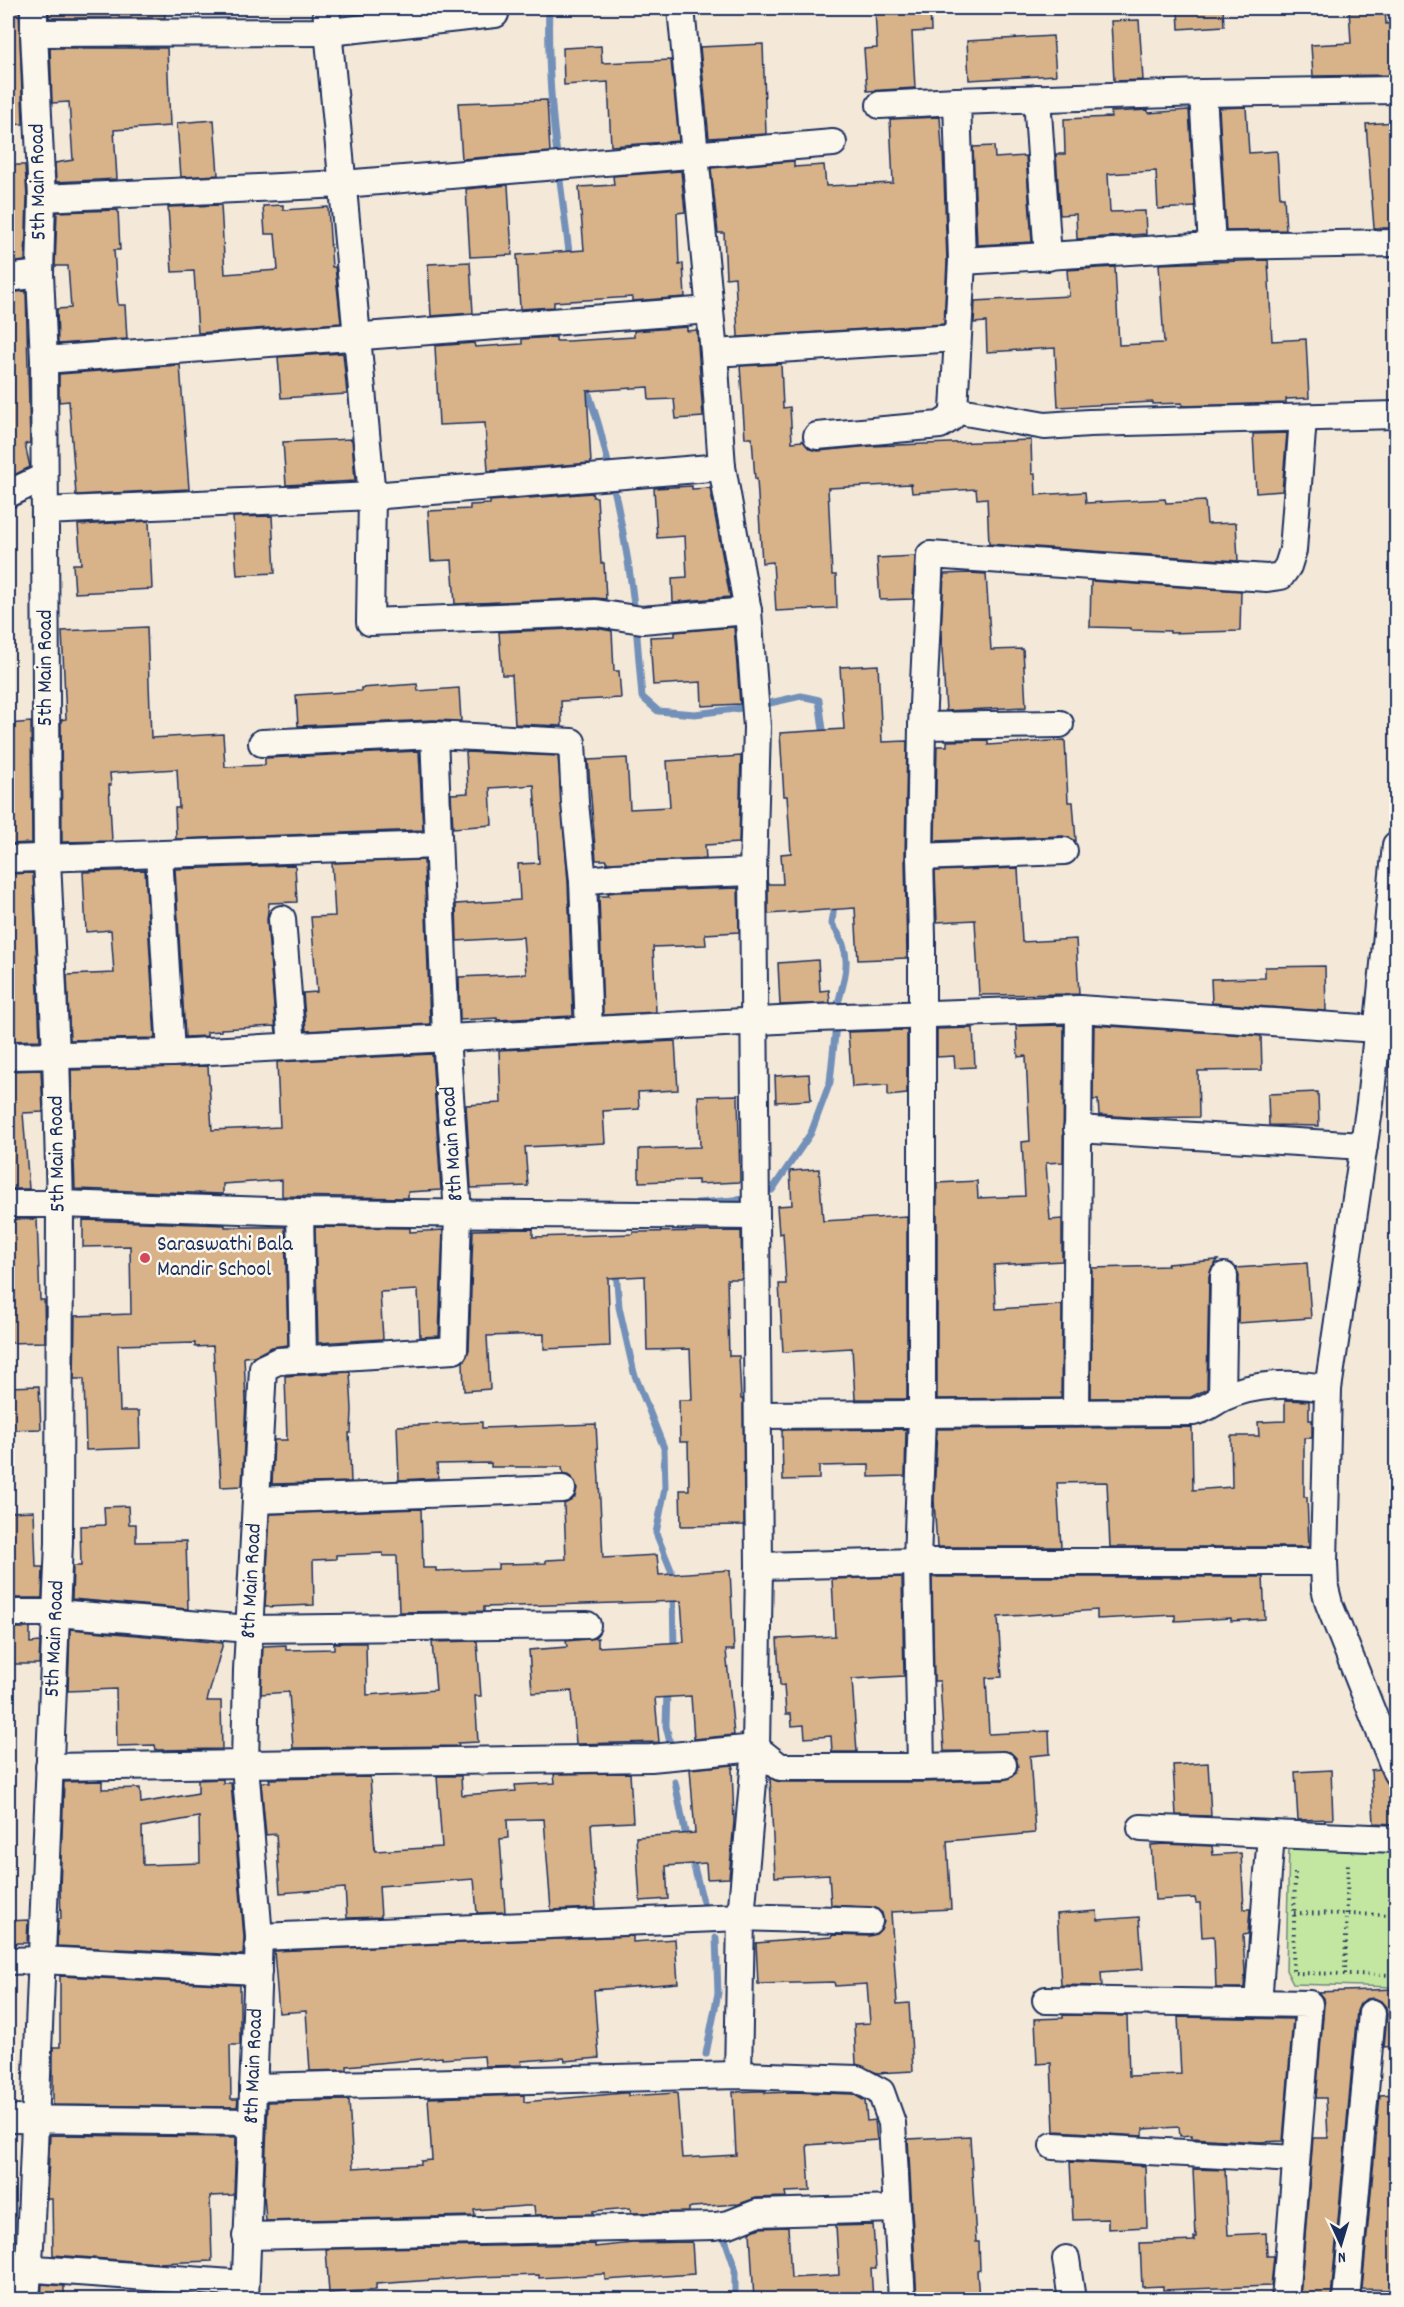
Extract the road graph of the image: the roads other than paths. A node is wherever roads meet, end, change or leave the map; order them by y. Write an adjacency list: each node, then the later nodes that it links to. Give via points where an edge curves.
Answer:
1 (34, 8): 5 (street, 5th Main Road)
2 (681, 8): 12 (street)
3 (495, 14): 4 (street)
4 (327, 20): 5 (street); 13 (street)
5 (34, 33): 14 (street, 5th Main Road)
6 (1396, 90): 7 (street)
7 (1203, 93): 8 (street); 16 (street)
8 (1037, 98): 9 (street); 17 (street)
9 (957, 101): 10 (street); 18 (street)
10 (880, 105)
11 (833, 142): 12 (street)
12 (695, 155): 13 (street); 21 (street)
13 (343, 184): 14 (street); 22 (street)
14 (42, 198): 19 (street, 5th Main Road)
15 (1396, 243): 16 (street)
16 (1212, 246): 17 (street)
17 (1048, 257): 18 (street)
18 (962, 261): 23 (street)
19 (40, 274): 20 (street); 25 (street, 5th Main Road)
20 (8, 278)
21 (710, 310): 22 (street); 24 (street)
22 (358, 337): 25 (street); 33 (street)
23 (957, 338): 24 (street); 26 (street)
24 (714, 353): 30 (street)
25 (44, 360): 31 (street, 5th Main Road)
26 (954, 410): 28 (street, via 1045,426); 29 (street, via 951,418 940,425)
27 (1396, 416): 28 (street)
28 (1302, 417): 37 (street, via 1293,550 1281,576 930,555)
29 (817, 436)
30 (722, 467): 33 (street); 35 (street)
31 (44, 477): 32 (street); 34 (street, 5th Main Road)
32 (8, 494)
33 (372, 496): 34 (street); 35 (street, via 370,622 596,613 642,620)
34 (45, 511): 46 (street, 5th Main Road)
35 (748, 611): 47 (street, via 757,727)
36 (1060, 724): 37 (street)
37 (922, 726): 44 (street)
38 (434, 735): 39 (street); 40 (street, 8th Main Road); 48 (street, via 572,742)
39 (262, 743)
40 (438, 845): 43 (street); 55 (street, 8th Main Road)
41 (1396, 845): 53 (street)
42 (1064, 850): 44 (street)
43 (159, 855): 46 (street); 57 (street)
44 (920, 857): 51 (street)
45 (8, 859): 46 (street)
46 (48, 860): 58 (street, 5th Main Road)
47 (753, 872): 48 (street); 52 (street)
48 (583, 881): 54 (street)
49 (282, 919): 56 (street)
50 (1079, 1009): 51 (street); 53 (street); 60 (street)
51 (922, 1014): 52 (street); 73 (street)
52 (754, 1022): 54 (street); 66 (street)
53 (1377, 1029): 61 (street)
54 (589, 1030): 55 (street)
55 (446, 1037): 56 (street); 65 (street, 8th Main Road)
56 (292, 1046): 57 (street)
57 (171, 1053): 58 (street)
58 (56, 1054): 59 (street); 63 (street, 5th Main Road)
59 (8, 1056)
60 (1077, 1129): 61 (street); 71 (street)
61 (1364, 1146): 69 (street)
62 (8, 1204): 63 (street)
63 (60, 1204): 64 (street); 80 (street, 5th Main Road)
64 (300, 1212): 65 (street); 68 (street)
65 (458, 1214): 66 (street); 68 (street, 8th Main Road, via 454,1350)
66 (756, 1216): 72 (street)
67 (1224, 1276): 70 (street)
68 (303, 1360): 75 (street, 8th Main Road, via 278,1361 263,1368)
69 (1328, 1389): 70 (street, via 1262,1386); 77 (street)
70 (1222, 1398): 71 (street, via 1209,1408 1193,1412)
71 (1076, 1413): 73 (street)
72 (758, 1414): 73 (street); 78 (street)
73 (922, 1414): 76 (street)
74 (562, 1490): 75 (street)
75 (256, 1500): 82 (street, 8th Main Road)
76 (917, 1562): 77 (street); 78 (street); 87 (street)
77 (1324, 1562): 88 (street, via 1329,1604)
78 (759, 1566): 83 (street)
79 (8, 1613): 80 (street)
80 (56, 1613): 82 (street); 86 (street, 5th Main Road)
81 (587, 1625): 82 (street)
82 (249, 1629): 84 (street, 8th Main Road)
83 (756, 1748): 84 (street, via 651,1758); 87 (street, via 780,1767); 92 (street)
84 (245, 1765): 86 (street); 94 (street, 8th Main Road)
85 (1003, 1765): 87 (street)
86 (49, 1767): 95 (street, 5th Main Road)
87 (921, 1767)
88 (1396, 1772)
89 (1140, 1828): 90 (street)
90 (1271, 1834): 91 (street); 99 (street)
91 (1396, 1839)
92 (741, 1917): 93 (street); 94 (street); 101 (street)
93 (869, 1921)
94 (259, 1937): 97 (street, 8th Main Road)
95 (41, 1960): 96 (street); 97 (street); 104 (street, 5th Main Road)
96 (8, 1961)
97 (258, 1971): 102 (street, 8th Main Road)
98 (1046, 2000): 99 (street)
99 (1258, 2003): 107 (street, via 1309,2004)
100 (1371, 2013): 117 (street)
101 (738, 2075): 102 (street); 108 (street, via 857,2079 881,2092 892,2123)
102 (253, 2087): 105 (street, 8th Main Road)
103 (8, 2119): 104 (street)
104 (35, 2119): 105 (street); 111 (street, 5th Main Road)
105 (251, 2122): 109 (street, 8th Main Road)
106 (1053, 2146): 107 (street)
107 (1296, 2160): 116 (street)
108 (897, 2209): 109 (street, via 757,2213 715,2226); 114 (street)
109 (246, 2236): 112 (street, 8th Main Road)
110 (1066, 2259): 115 (street)
111 (18, 2268): 112 (street); 113 (street, 5th Main Road)
112 (245, 2292)
113 (26, 2300)
114 (902, 2300)
115 (1072, 2300)
116 (1285, 2300)
117 (1346, 2300)

